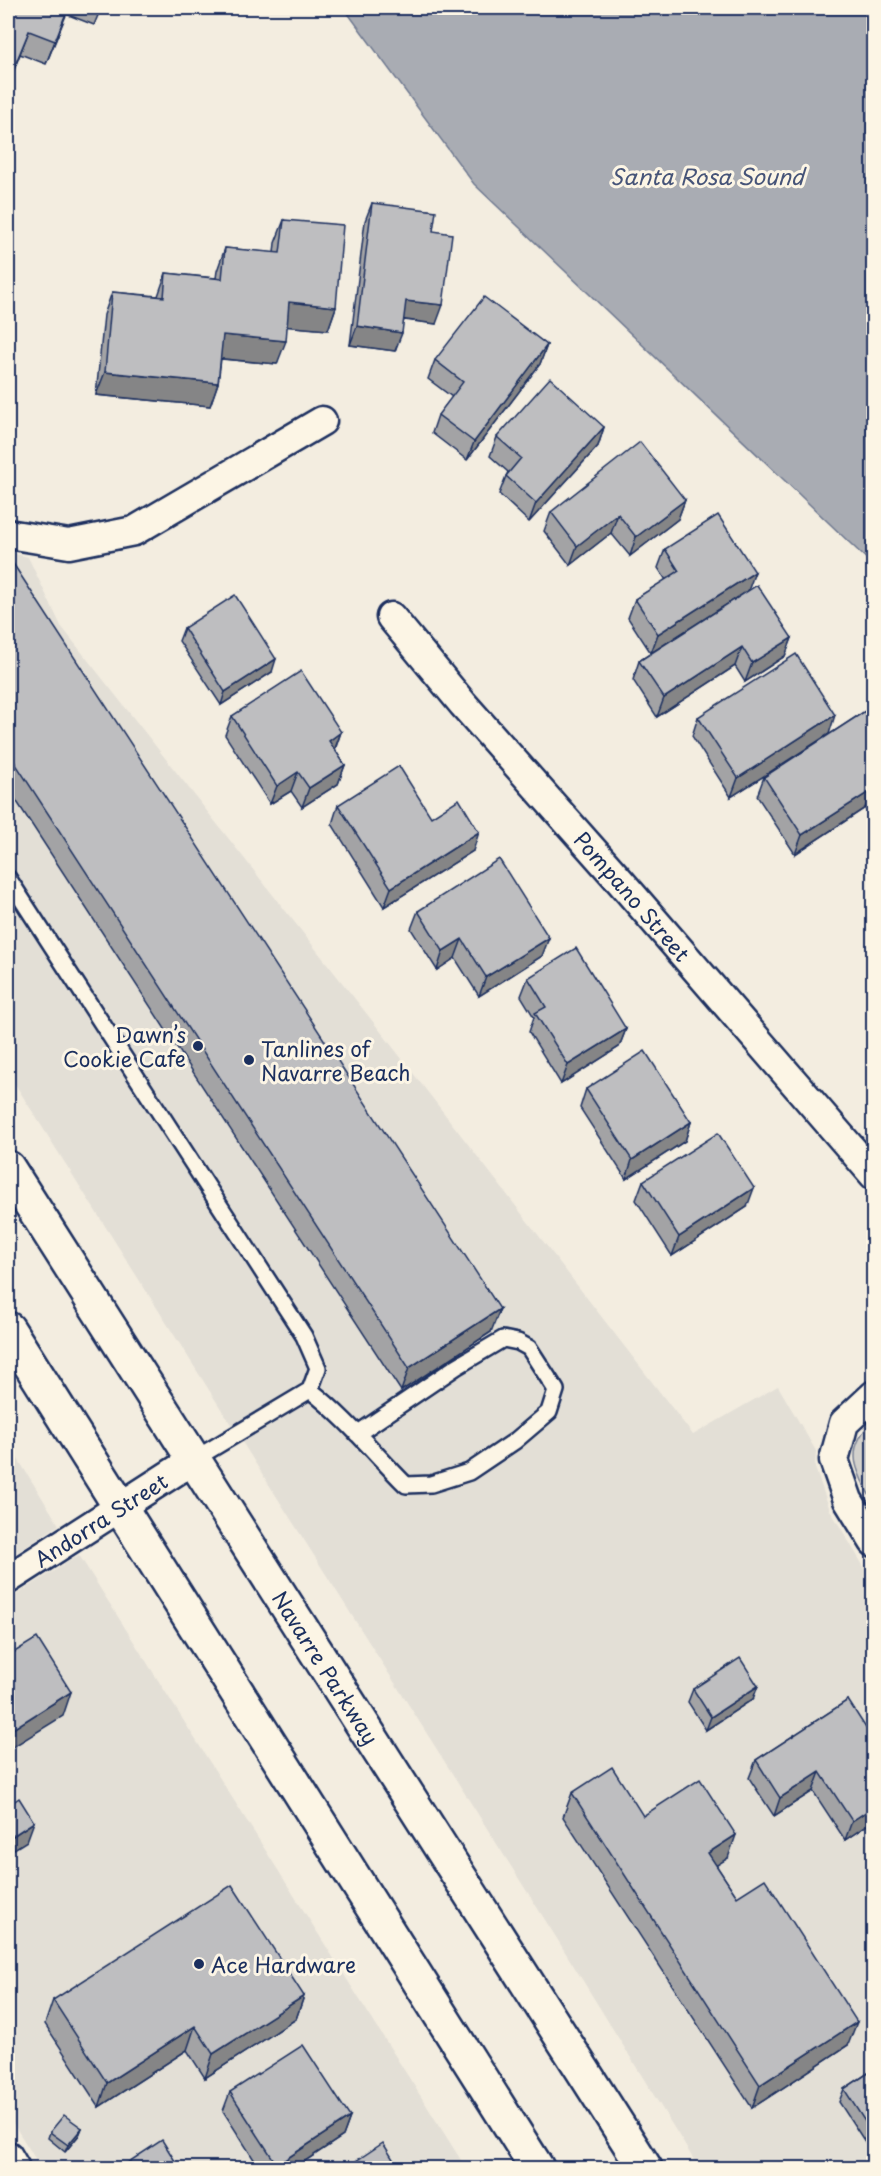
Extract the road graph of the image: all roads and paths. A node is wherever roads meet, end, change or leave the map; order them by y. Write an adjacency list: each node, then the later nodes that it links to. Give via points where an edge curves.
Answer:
1 (322, 421): 2 (street, via 134,531 69,544)
2 (8, 534)
3 (391, 617): 6 (street, Pompano Street)
4 (8, 878): 8 (lane, via 304,1336 318,1368)
5 (8, 1168): 11 (highway, Navarre Parkway)
6 (873, 1175)
7 (8, 1329): 12 (highway)
8 (310, 1390): 10 (lane, via 335,1409); 11 (lane)
9 (873, 1395): 13 (street, via 844,1423 834,1460 848,1500)
10 (357, 1434): 10 (lane, via 406,1485 431,1484 469,1472 515,1441 549,1412 556,1390 529,1348 503,1340)
11 (194, 1460): 12 (street, Andorra Street); 18 (highway, Navarre Parkway)
12 (120, 1507): 14 (street, Andorra Street); 17 (highway)
13 (873, 1542)
14 (8, 1579)
15 (8, 2156): 16 (street)
16 (15, 2169)
17 (537, 2169)
18 (645, 2169)

